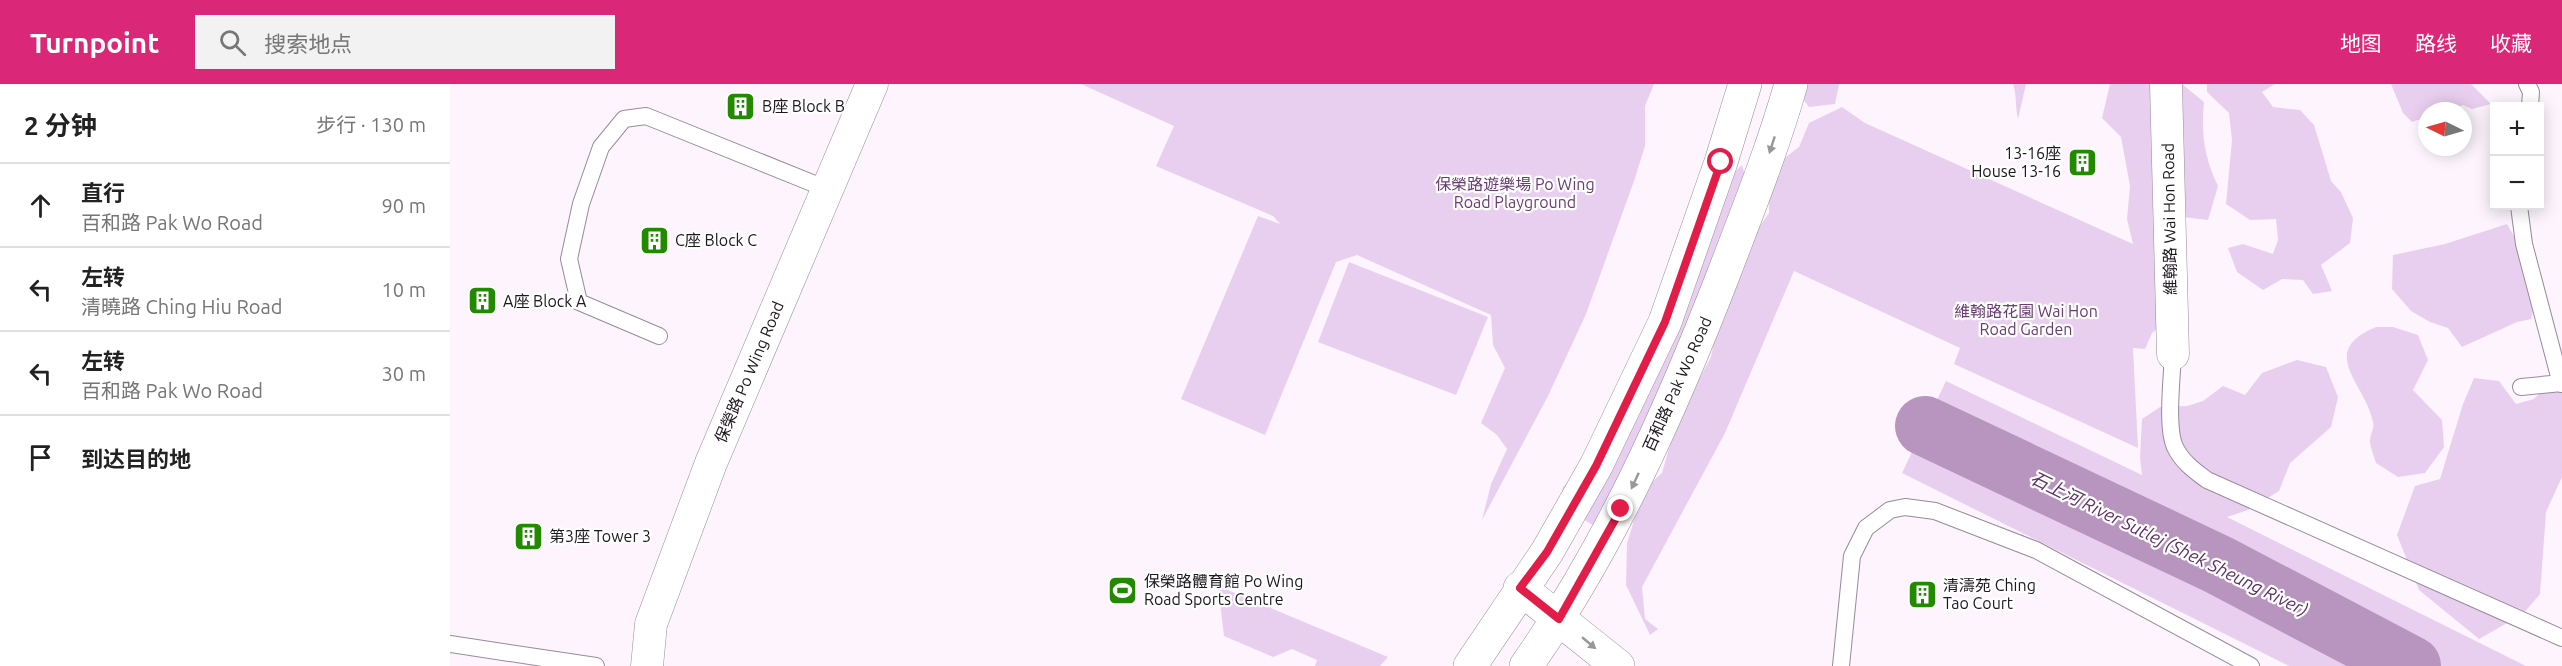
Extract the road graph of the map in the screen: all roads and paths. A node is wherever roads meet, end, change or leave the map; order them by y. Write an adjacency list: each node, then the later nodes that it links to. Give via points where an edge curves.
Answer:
1 (872, 84): 7 (street, 保榮路 Po Wing Road)
2 (1745, 84): 13 (main road, via 1665,322 1596,466 1547,552)
3 (2166, 84): 10 (street, 維翰路 Wai Hon Road)
4 (2527, 84): 6 (lane)
5 (1784, 86): 14 (main road, 百和路 Pak Wo Road, one-way to 14, via 1765,167 1699,338 1602,547)
6 (2530, 102)
7 (827, 189): 9 (lane, via 646,116 624,119 601,147 581,204 568,259 579,302); 20 (street, 保榮路 Po Wing Road, via 711,462 651,624)
8 (2519, 210): 11 (lane, via 2524,244)
9 (659, 336)
10 (2173, 354): 16 (lane, via 2170,414 2174,446 2188,465 2207,480)
11 (2562, 383): 12 (lane)
12 (2521, 387)
13 (1520, 588): 14 (main road); 15 (main road)
14 (1559, 619): 18 (main road, 百和路 Pak Wo Road); 22 (main road, one-way to 22)
15 (1494, 632): 18 (main road); 21 (main road)
16 (2562, 638)
17 (450, 644): 19 (lane)
18 (1533, 663)
19 (596, 666)
20 (647, 666)
21 (1470, 666)
22 (1618, 666)
23 (1841, 666): 24 (lane, via 1852,556 1857,541 1877,518 1905,507 1935,511 2036,550)
24 (2251, 666)

